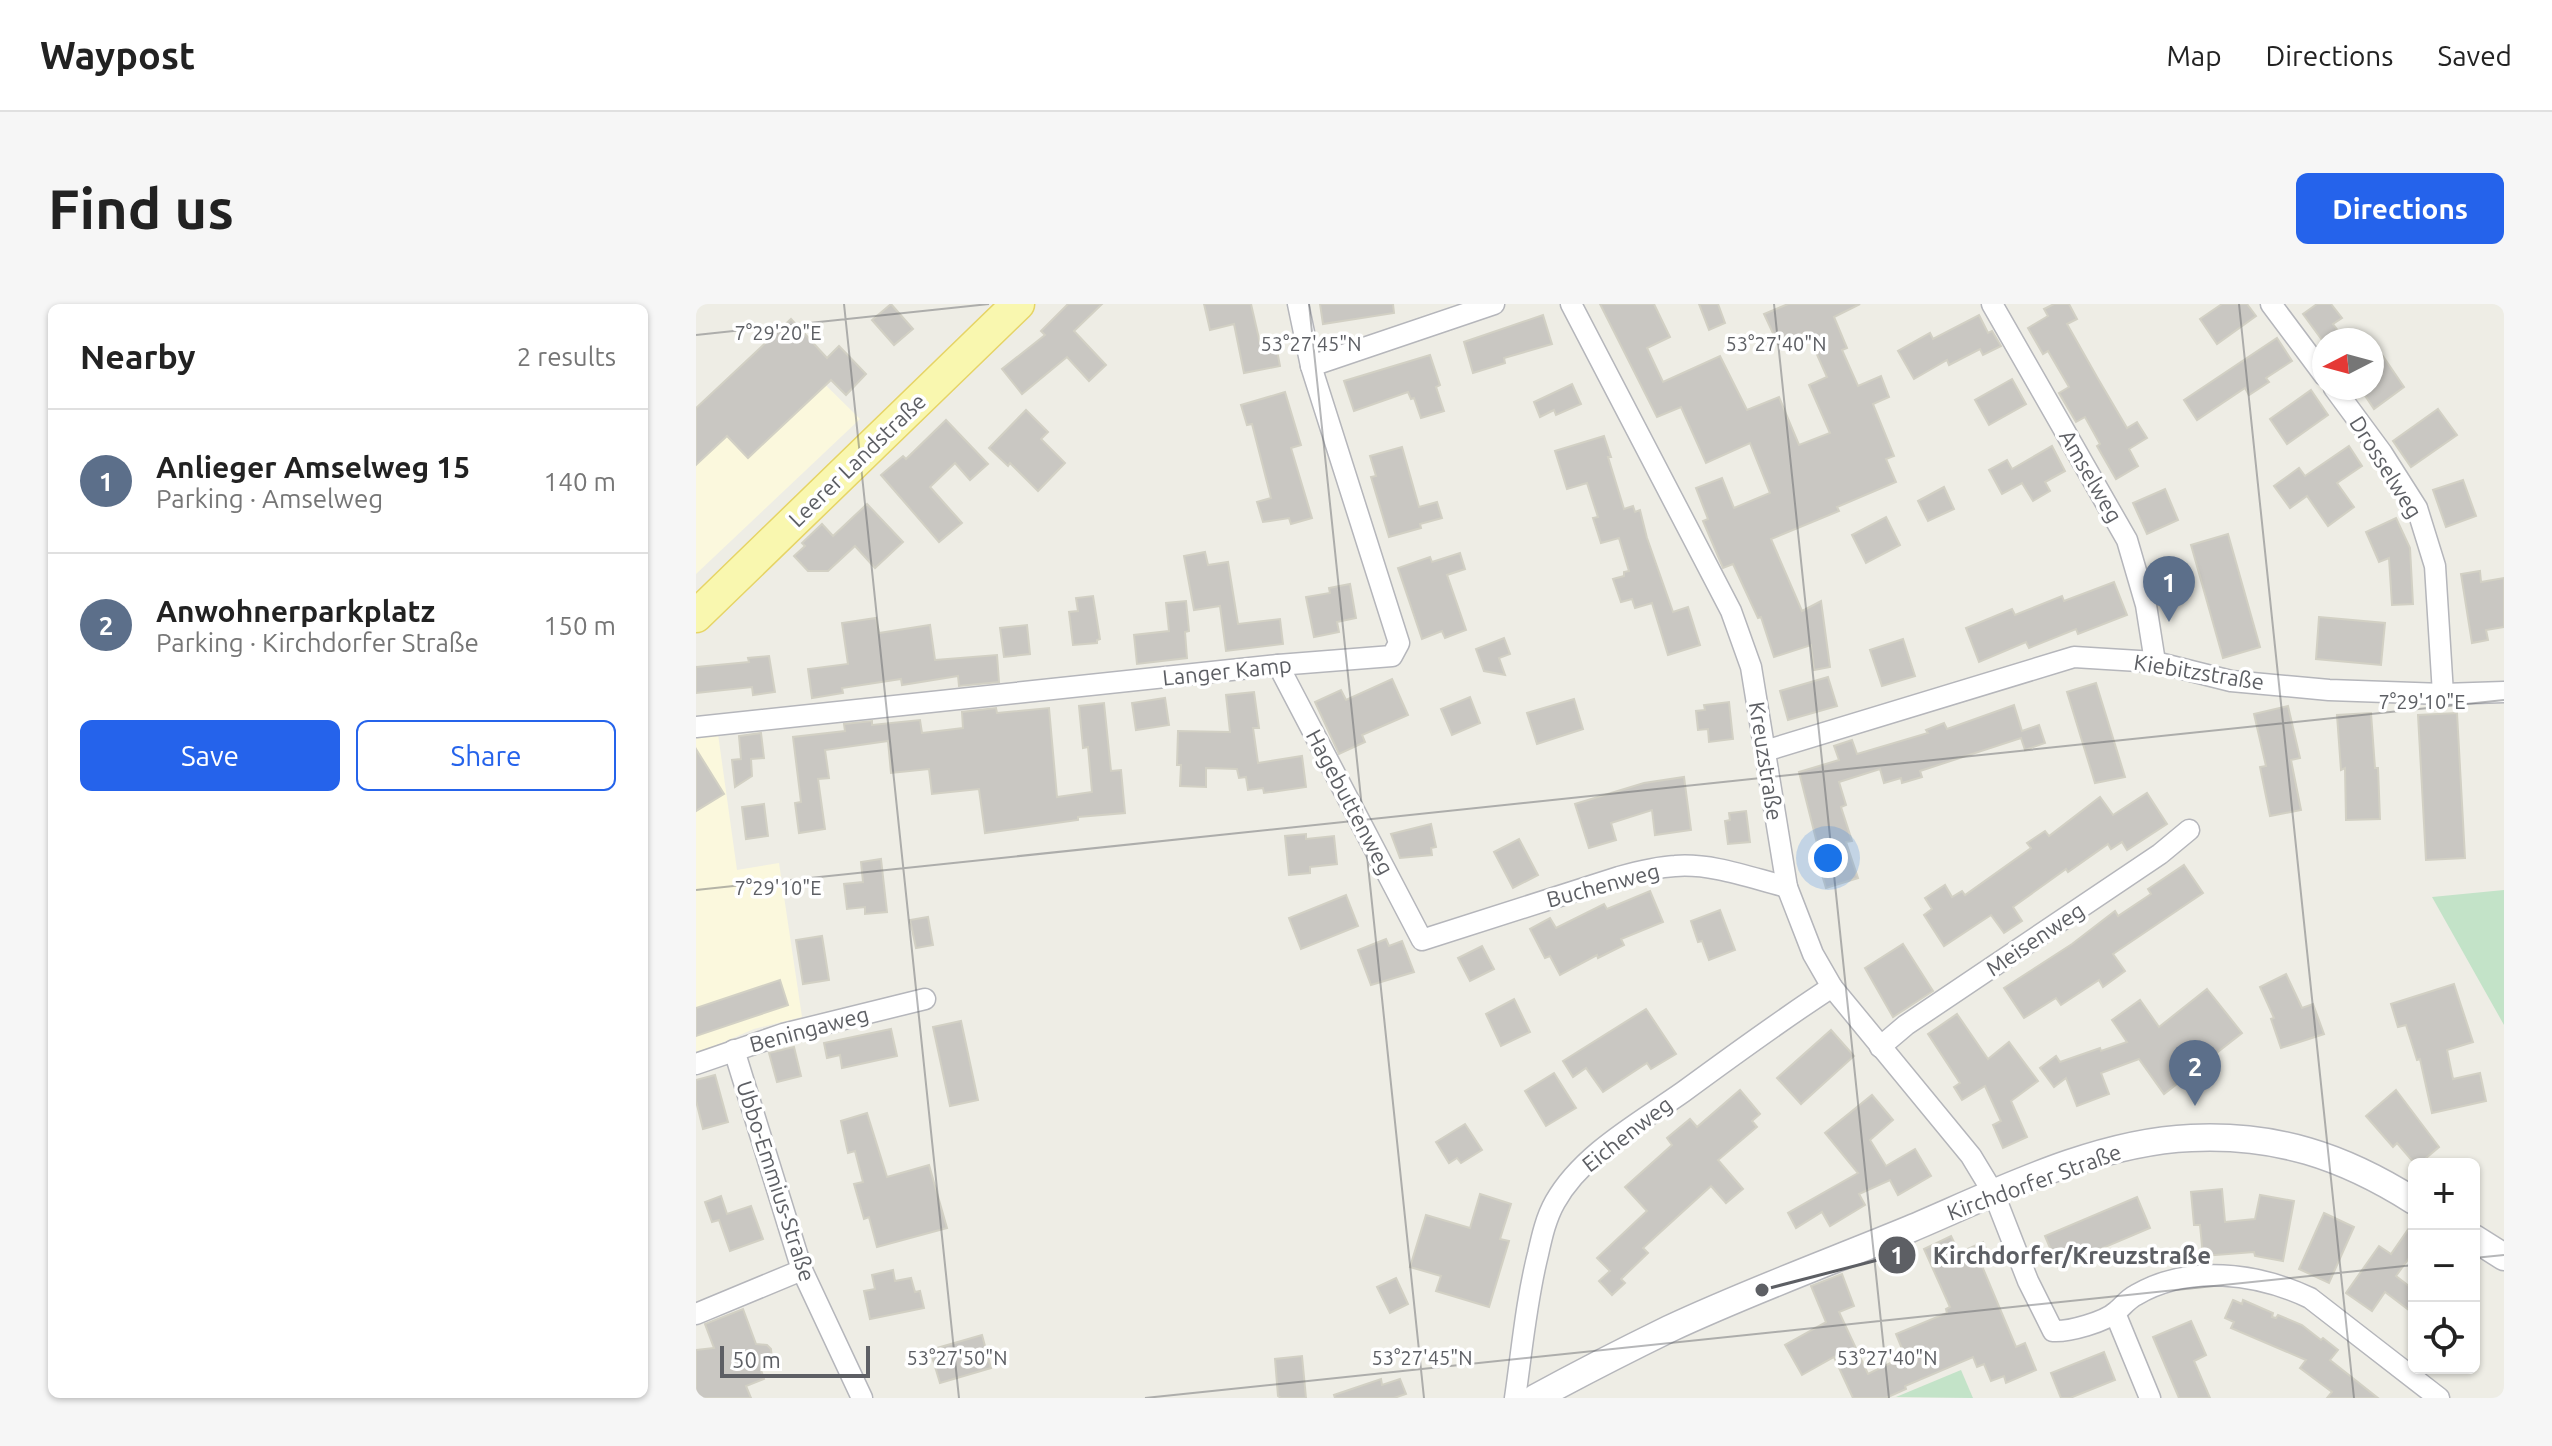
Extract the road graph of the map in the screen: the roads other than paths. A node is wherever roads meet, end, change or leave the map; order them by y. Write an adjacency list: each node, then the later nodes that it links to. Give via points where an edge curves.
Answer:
1 (1018, 304): 10 (main road, Leerer Landstraße)
2 (1298, 304): 8 (street, Langer Kamp)
3 (1494, 304): 8 (street)
4 (1571, 304): 16 (street, Kreuzstraße, via 1731,611 1751,667)
5 (1992, 304): 11 (street, Amselweg, via 2127,540)
6 (2271, 304): 7 (street)
7 (2312, 359)
8 (1311, 366): 12 (street, Langer Kamp, via 1399,643 1392,656)
9 (2343, 400): 14 (street, Drosselweg, via 2417,508 2435,566)
10 (696, 616)
11 (2155, 662): 14 (street, Kiebitzstraße, via 2231,681); 16 (street, Kiebitzstraße, via 2074,657)
12 (1278, 665): 15 (street, Langer Kamp); 19 (street, Hagebuttenweg)
13 (2504, 692): 14 (street, Kiebitzstraße)
14 (2443, 694)
15 (696, 727)
16 (1765, 751): 18 (street, Kreuzstraße)
17 (2189, 830): 22 (street, Meisenweg)
18 (1787, 887): 19 (street, Buchenweg, via 1698,867 1649,869); 20 (street, Kreuzstraße)
19 (1422, 940)
20 (1832, 987): 22 (street, Kreuzstraße); 33 (street, Eichenweg, via 1622,1135 1570,1181 1545,1224 1523,1323)
21 (925, 999): 23 (street, Beningaweg)
22 (1880, 1047): 25 (street, Kreuzstraße, via 1971,1156)
23 (734, 1050): 24 (street, Beningaweg); 29 (street, Ubbo-Emmius-Straße)
24 (696, 1064)
25 (1994, 1194): 26 (street, Kirchdorfer Straße, via 2109,1150 2229,1138 2266,1141 2340,1161); 30 (street, Kreuzstraße, via 2053,1331 2068,1332); 34 (street, Kirchdorfer Straße, via 1671,1328)
26 (2408, 1197)
27 (2480, 1242): 28 (street)
28 (2504, 1257)
29 (802, 1270): 31 (street); 32 (street, Ubbo-Emmius-Straße)
30 (2115, 1313): 35 (street); 36 (street, via 2134,1296 2166,1282 2209,1275 2258,1279 2310,1298)
31 (696, 1314)
32 (862, 1398)
33 (1515, 1398)
34 (1535, 1398)
35 (2150, 1398)
36 (2439, 1398)

